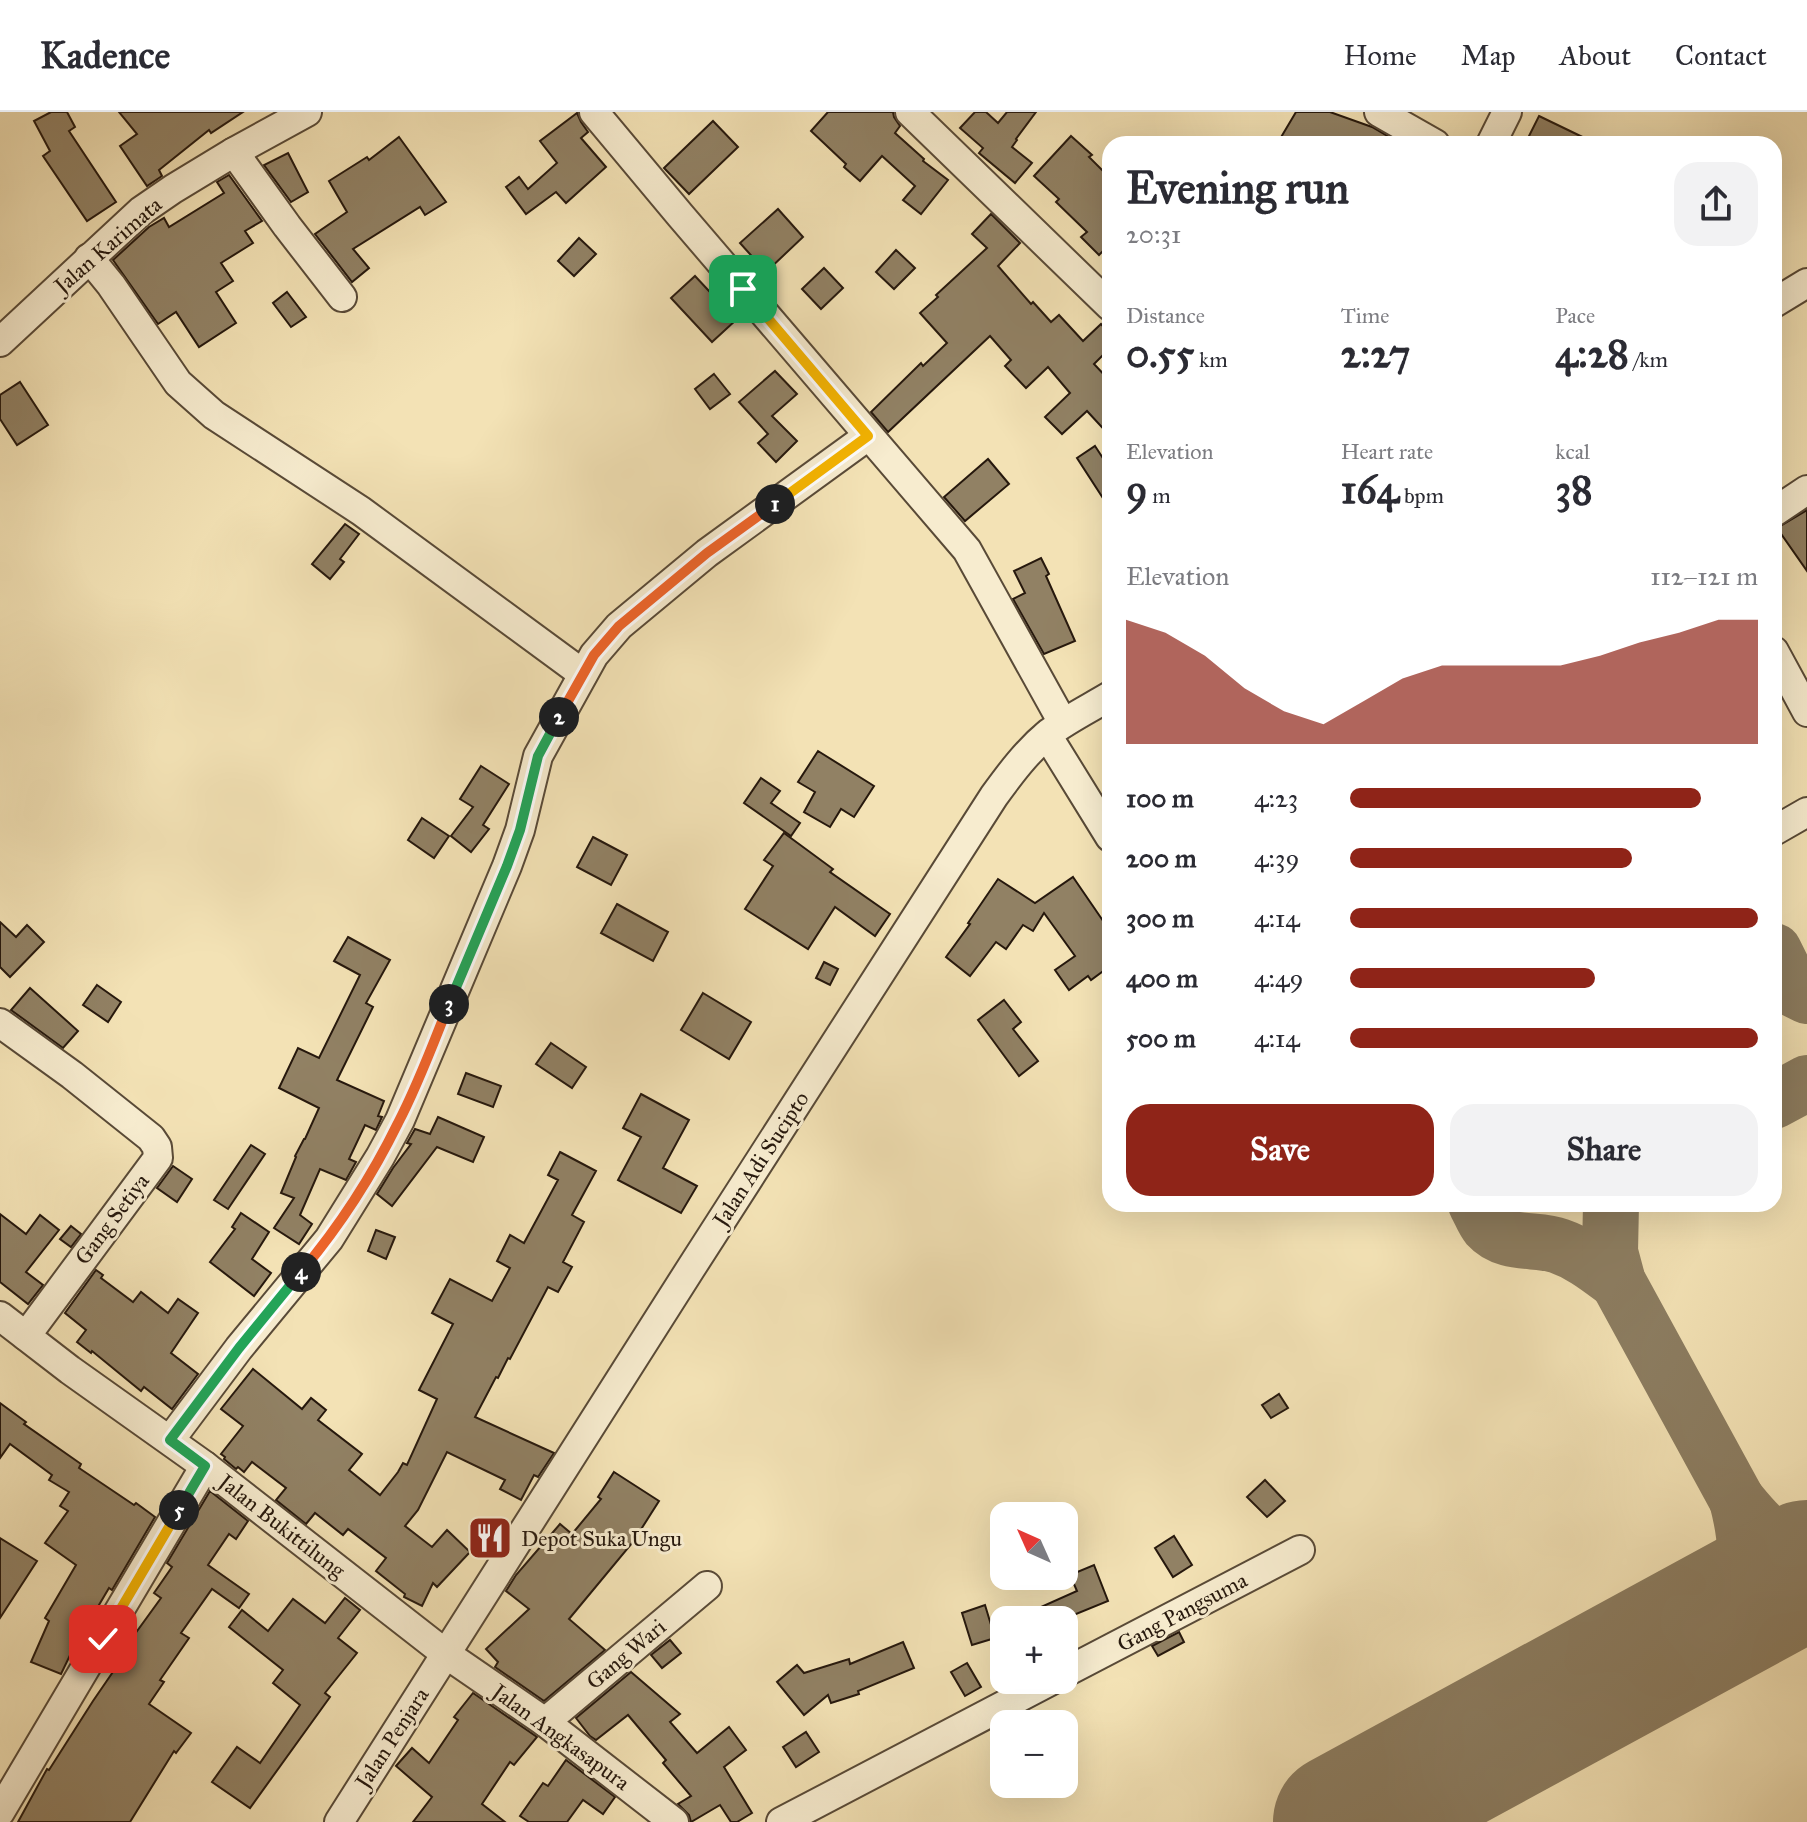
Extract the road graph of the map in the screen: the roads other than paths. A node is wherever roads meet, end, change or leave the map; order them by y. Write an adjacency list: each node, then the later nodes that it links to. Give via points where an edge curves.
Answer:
1 (307, 112): 8 (street, Jalan Karimata)
2 (594, 112): 15 (street)
3 (910, 112): 12 (street)
4 (1379, 112): 6 (street)
5 (1507, 112): 7 (street)
6 (1421, 136)
7 (1495, 136)
8 (234, 152): 9 (street, Jalan Karimata, via 141,211); 11 (street)
9 (89, 258): 14 (street, Jalan Karimata); 18 (street, via 178,383 214,415 361,511)
10 (1807, 283): 13 (street)
11 (342, 297)
12 (1102, 298)
13 (1782, 298)
14 (0, 342)
15 (868, 436): 18 (street, via 707,553 619,626); 22 (street, via 967,550)
16 (1807, 490): 17 (street)
17 (1782, 507)
18 (583, 674): 29 (street, via 538,756 507,866 380,1157 329,1239)
19 (1782, 674): 21 (street)
20 (1102, 701): 22 (street, Jalan Adi Sucipto)
21 (1793, 705)
22 (1055, 729): 24 (street); 33 (street, Jalan Adi Sucipto, via 994,796)
23 (1807, 812): 25 (street)
24 (1102, 821)
25 (1782, 826)
26 (0, 1023): 28 (street, Gang Setiya, via 151,1138 158,1158)
27 (0, 1316): 28 (street, Jalan Bukittilung)
28 (26, 1336): 29 (street, Jalan Bukittilung)
29 (170, 1440): 30 (street, Jalan Bukittilung)
30 (205, 1466): 33 (street, Jalan Bukittilung); 37 (street)
31 (1300, 1550): 34 (street, Gang Pangsuma)
32 (707, 1586): 36 (street, Gang Wari)
33 (446, 1654): 36 (street, Jalan Angkasapura); 38 (street, Jalan Penjara)
34 (1078, 1666)
35 (1025, 1694): 40 (street)
36 (545, 1722): 39 (street, Jalan Angkasapura)
37 (0, 1812)
38 (339, 1822)
39 (674, 1822)
40 (781, 1822)

